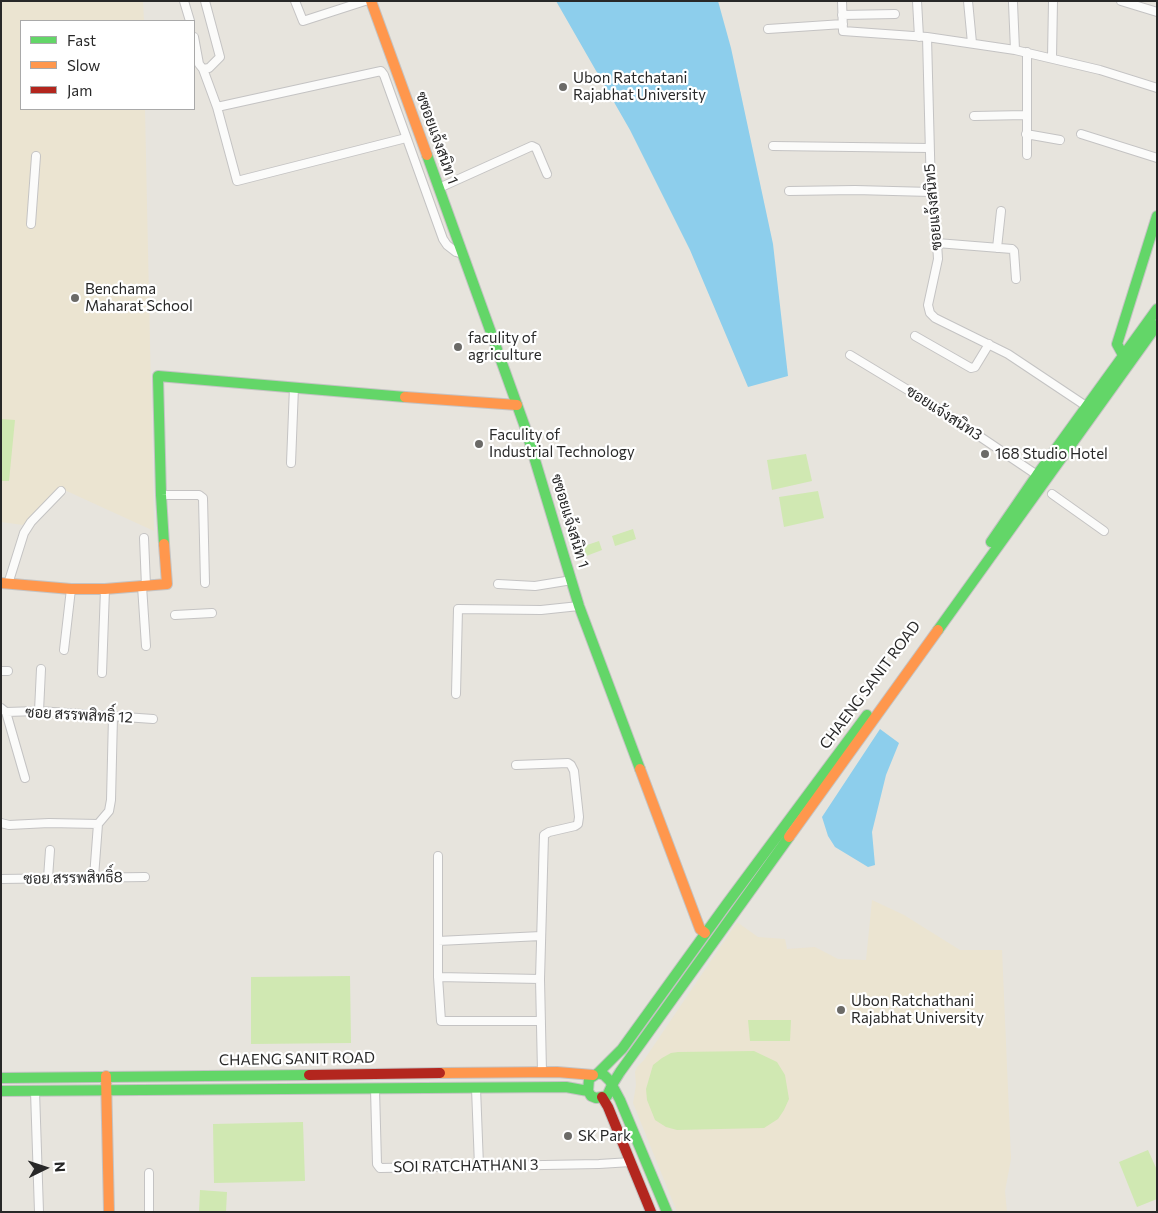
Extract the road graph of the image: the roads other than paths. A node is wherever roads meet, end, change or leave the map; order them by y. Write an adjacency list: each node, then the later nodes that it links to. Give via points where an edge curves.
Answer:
1 (184, 1): 15 (street)
2 (205, 1): 24 (street, via 220,56 209,68)
3 (295, 1): 4 (street, via 303,22)
4 (365, 1)
5 (371, 1): 39 (main road, ซซอยแจ้งสนิท 1)
6 (842, 1): 14 (street)
7 (916, 1): 18 (street, ซอยแจ้งสนิท5)
8 (968, 1): 20 (street)
9 (1053, 1): 23 (street)
10 (1121, 1): 12 (street)
11 (1013, 3): 21 (street)
12 (1157, 12)
13 (895, 14): 14 (street)
14 (842, 15): 16 (street)
15 (190, 20)
16 (843, 28): 17 (street); 18 (street)
17 (768, 29)
18 (923, 37): 20 (street); 34 (street, ซอยแจ้งสนิท5)
19 (195, 42): 24 (street)
20 (972, 43): 21 (street)
21 (1015, 50): 22 (street)
22 (1026, 52): 23 (street); 27 (street)
23 (1052, 58): 25 (street)
24 (203, 69): 26 (street)
25 (1157, 88)
26 (217, 107): 31 (street, via 381,71); 31 (street, via 237,181)
27 (1026, 115): 28 (street); 29 (street)
28 (974, 116)
29 (1026, 134): 32 (street); 35 (street)
30 (1081, 134): 37 (street)
31 (406, 138): 47 (street, via 443,239 456,252)
32 (1060, 140)
33 (773, 146): 34 (street)
34 (929, 148): 41 (street, ซอยแจ้งสนิท5)
35 (1027, 155)
36 (36, 156): 44 (street)
37 (1157, 158)
38 (547, 174): 39 (street, via 536,148 532,146)
39 (439, 188): 47 (main road, ซซอยแจ้งสนิท 1)
40 (789, 191): 41 (street)
41 (931, 192): 45 (street, ซอยแจ้งสนิท5)
42 (1001, 210): 46 (street)
43 (1157, 216): 54 (main road, via 1118,344)
44 (31, 224)
45 (937, 243): 46 (street); 52 (street, ซอยแจ้งสนิท5, via 938,259 928,305 930,313)
46 (997, 248): 48 (street, via 1014,251)
47 (463, 254): 56 (main road, ซซอยแจ้งสนิท 1)
48 (1016, 280)
49 (1157, 309): 54 (main road, CHAENG SANIT ROAD)
50 (1157, 326): 105 (main road, CHAENG SANIT ROAD)
51 (915, 336): 52 (street, via 971,368 975,367)
52 (989, 344): 57 (street, ซอยแจ้งสนิท5)
53 (850, 355): 59 (street, ซอยแจ้งสนิท3, via 936,407)
54 (1123, 355): 57 (main road, CHAENG SANIT ROAD)
55 (294, 388): 56 (main road); 58 (street); 62 (main road, via 158,376)
56 (517, 405): 65 (main road, ซซอยแจ้งสนิท 1)
57 (1086, 406): 59 (main road, CHAENG SANIT ROAD)
58 (292, 463)
59 (1037, 475): 94 (main road, CHAENG SANIT ROAD, via 928,633)
60 (60, 491): 66 (street, via 24,533)
61 (1052, 494): 63 (street)
62 (161, 495): 67 (street, via 199,495 203,498); 69 (main road, via 167,584)
63 (1104, 531)
64 (144, 538): 69 (street)
65 (572, 580): 68 (street, via 535,586); 72 (main road, ซซอยแจ้งสนิท 1)
66 (5, 583): 70 (main road)
67 (205, 583)
68 (498, 584)
69 (144, 586): 71 (main road); 75 (street)
70 (71, 590): 71 (main road); 76 (street)
71 (105, 590): 78 (street)
72 (579, 606): 79 (street, via 541,610 458,609); 94 (main road, ซซอยแจ้งสนิท 1, via 700,929)
73 (212, 613): 74 (street)
74 (175, 615)
75 (146, 646)
76 (64, 650)
77 (40, 668): 81 (street)
78 (102, 673)
79 (456, 694)
80 (4, 710): 81 (street, ซอย สรรพสิทธิ์ 12); 85 (street, ซอย สรรพสิทธิ์ 12)
81 (39, 711): 82 (street, ซอย สรรพสิทธิ์ 12)
82 (113, 716): 83 (street, ซอย สรรพสิทธิ์ 12); 87 (street, via 111,800 109,812)
83 (153, 719)
84 (516, 765): 95 (street, via 568,763 574,770 578,824 544,835)
85 (25, 778)
86 (1, 823): 87 (street)
87 (98, 824): 90 (street)
88 (50, 850): 92 (street)
89 (438, 856): 96 (street)
90 (94, 877): 91 (street, ซอย สรรพสิทธิ์8); 92 (street, ซอย สรรพสิทธิ์8)
91 (146, 877)
92 (48, 878): 93 (street, ซอย สรรพสิทธิ์8)
93 (1, 879)
94 (705, 933): 102 (main road, CHAENG SANIT ROAD, via 622,1048)
95 (541, 936): 96 (street); 98 (street)
96 (438, 941): 97 (street)
97 (438, 977): 98 (street); 99 (street, via 441,1021)
98 (540, 979): 99 (street)
99 (541, 1021): 100 (street)
100 (542, 1072): 101 (main road, CHAENG SANIT ROAD); 102 (main road, CHAENG SANIT ROAD)
101 (404, 1073): 103 (main road, CHAENG SANIT ROAD); 108 (main road)
102 (596, 1074): 105 (main road, via 608,1078); 112 (main road, via 589,1079)
103 (106, 1076): 104 (main road, CHAENG SANIT ROAD); 111 (main road)
104 (1, 1078)
105 (612, 1085): 113 (main road); 114 (main road)
106 (476, 1088): 108 (main road, CHAENG SANIT ROAD); 112 (main road, CHAENG SANIT ROAD, via 566,1087); 116 (street)
107 (375, 1089): 108 (main road, CHAENG SANIT ROAD); 111 (main road, CHAENG SANIT ROAD); 116 (street, SOI RATCHATHANI 3, via 377,1164 380,1168)
108 (405, 1089)
109 (1, 1091): 110 (main road, CHAENG SANIT ROAD)
110 (35, 1091): 111 (main road, CHAENG SANIT ROAD); 118 (street)
111 (107, 1091): 119 (main road)
112 (588, 1091): 113 (main road, via 591,1096)
113 (602, 1098): 115 (main road)
114 (644, 1159): 115 (main road); 122 (main road)
115 (631, 1162): 116 (street, SOI RATCHATHANI 3); 121 (main road)
116 (479, 1166)
117 (148, 1173): 120 (street)
118 (39, 1212)
119 (109, 1212)
120 (148, 1212)
121 (651, 1212)
122 (667, 1212)

